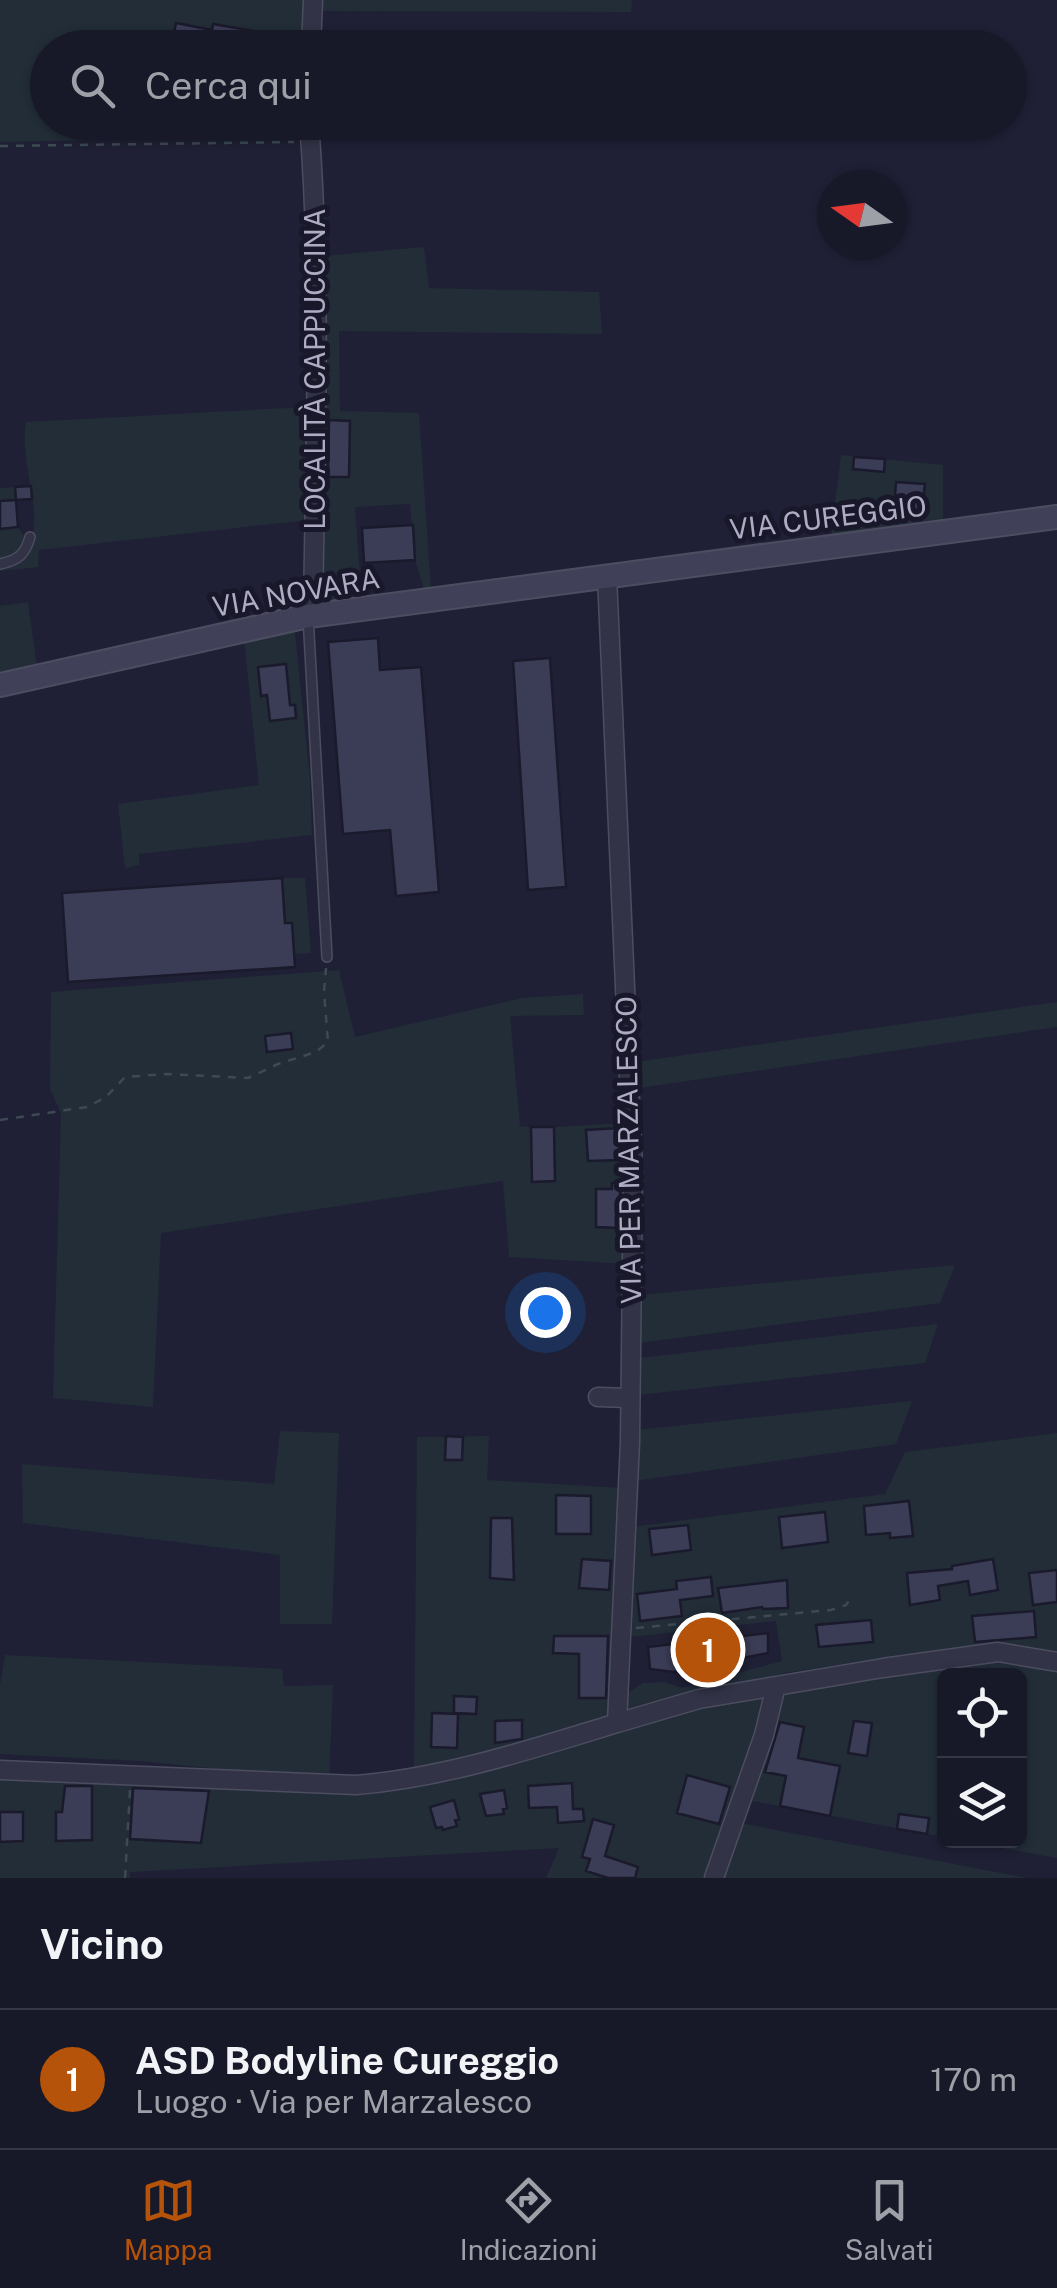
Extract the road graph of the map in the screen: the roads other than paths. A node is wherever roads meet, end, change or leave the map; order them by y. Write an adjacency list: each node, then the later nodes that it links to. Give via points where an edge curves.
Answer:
1 (312, 0): 2 (street)
2 (311, 30)
3 (310, 140): 8 (street, LOCALITÀ CAPPUCCINA, via 317,272)
4 (1057, 517): 7 (main road, VIA CUREGGIO)
5 (30, 537): 6 (lane, via 26,552)
6 (0, 564)
7 (606, 576): 8 (main road, VIA NOVARA); 12 (street, VIA PER MARZALESCO, via 633,1169)
8 (310, 616): 9 (main road, VIA NOVARA); 10 (lane)
9 (0, 686)
10 (328, 957)
11 (598, 1397): 12 (street)
12 (630, 1398): 15 (street, VIA PER MARZALESCO)
13 (1057, 1662): 14 (street, via 998,1652)
14 (776, 1686): 15 (street); 17 (street)
15 (618, 1724): 16 (street, via 398,1781 319,1784)
16 (0, 1770)
17 (714, 1878)

